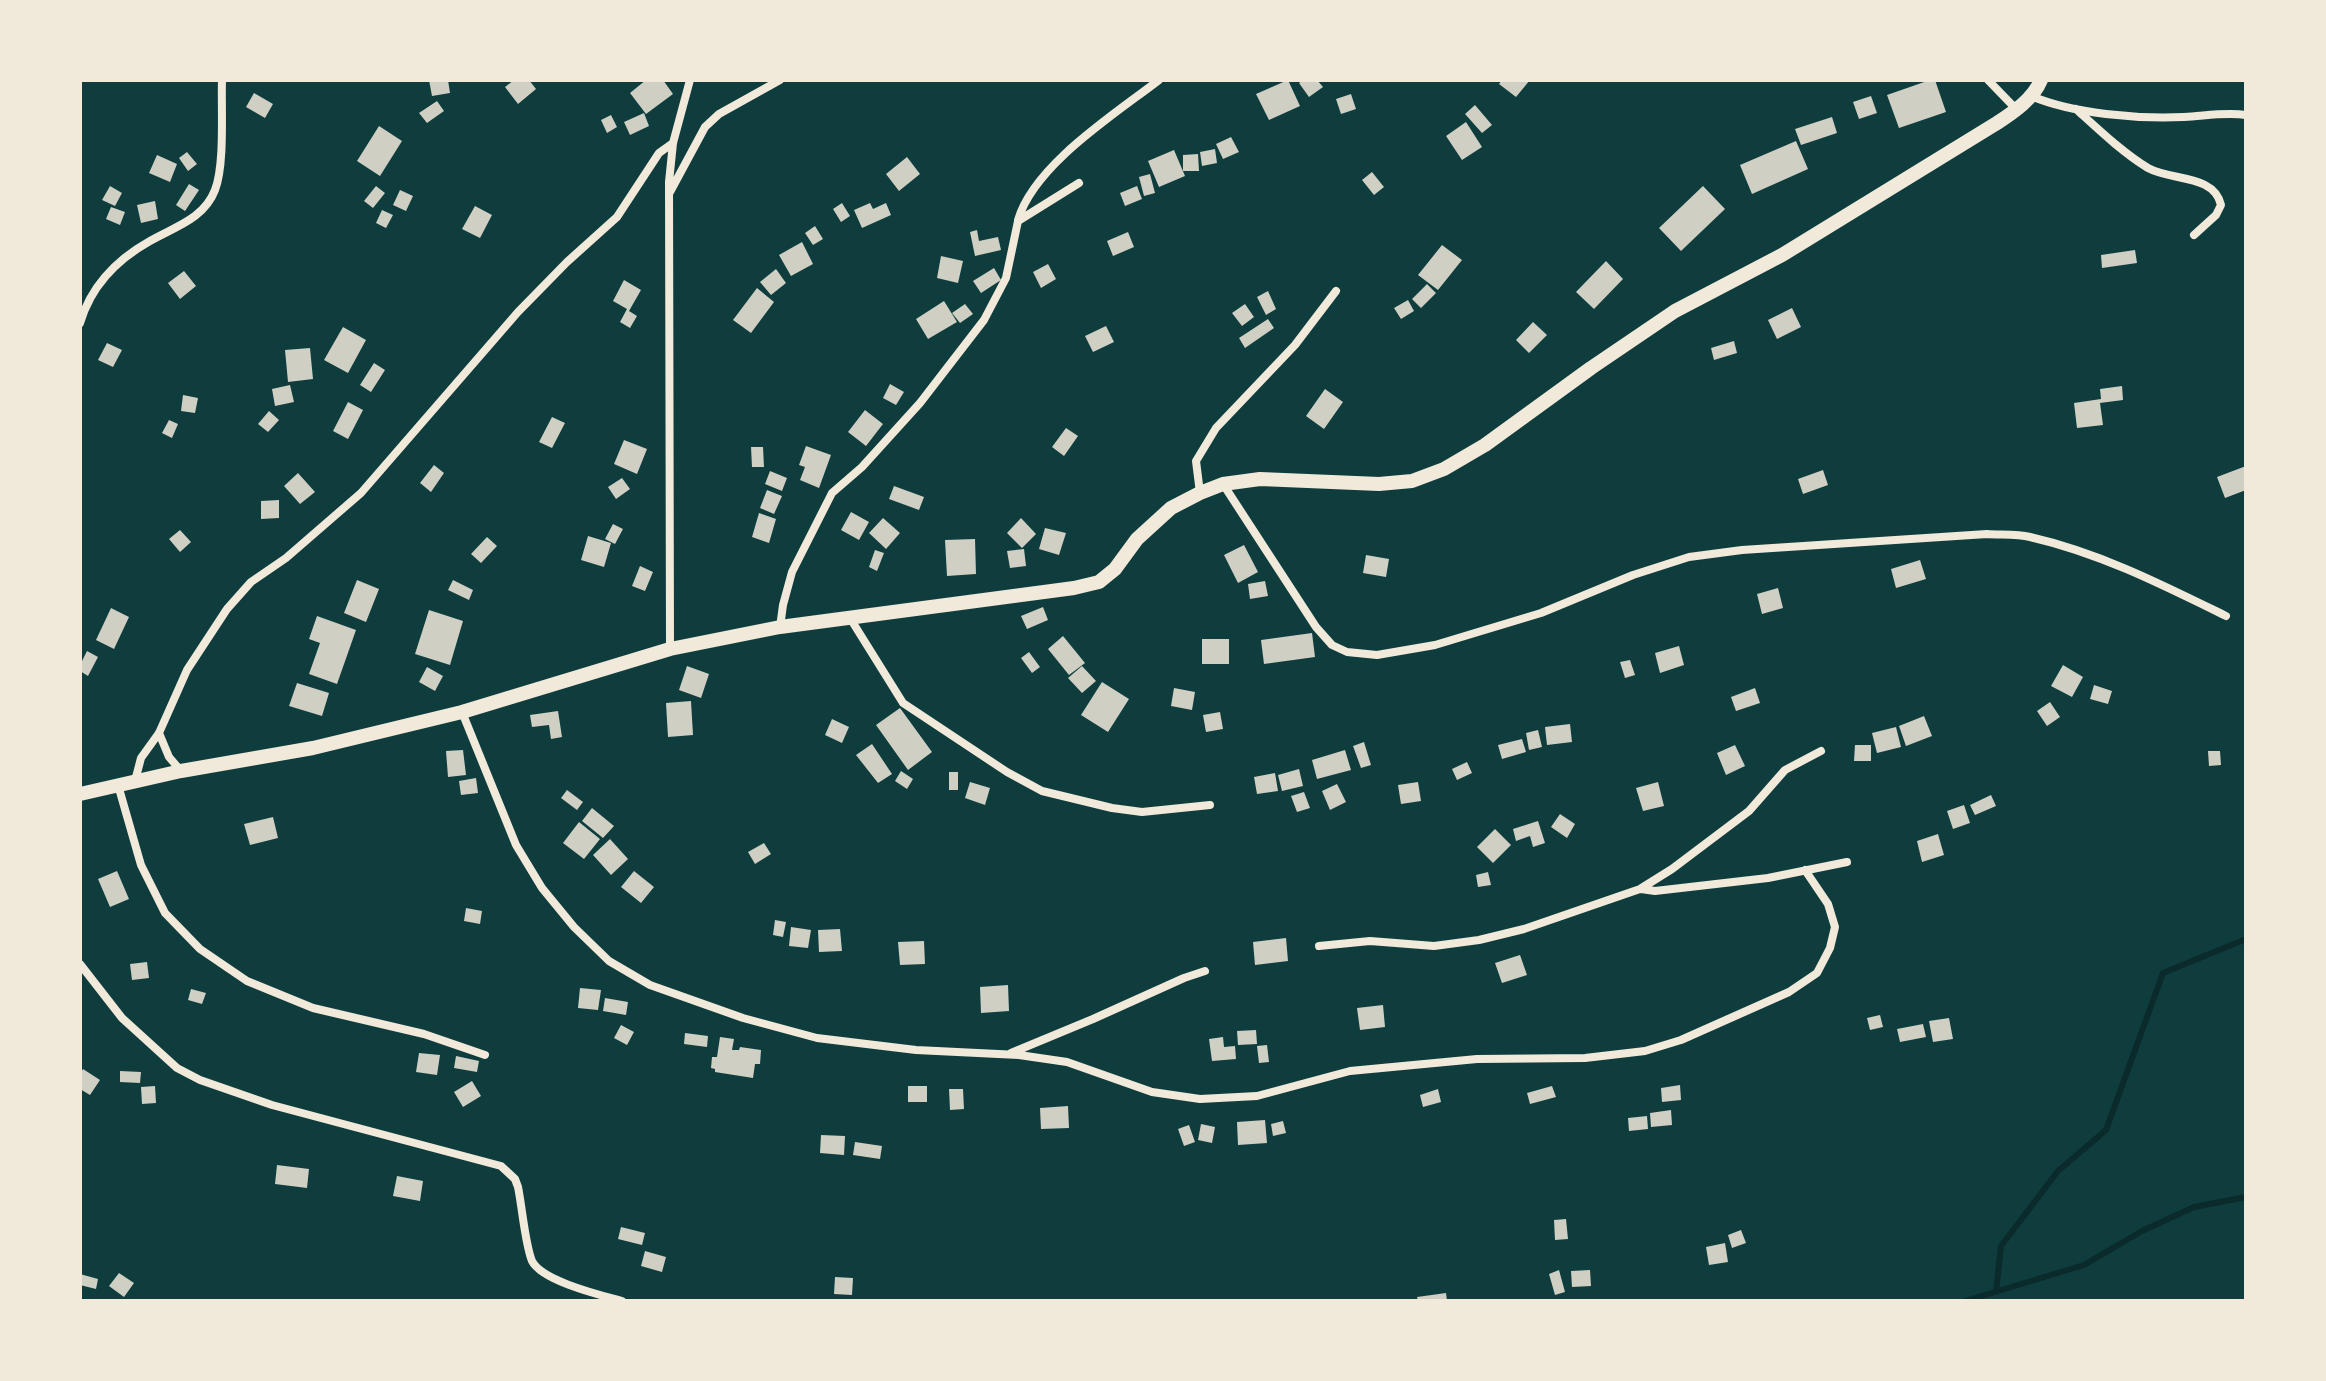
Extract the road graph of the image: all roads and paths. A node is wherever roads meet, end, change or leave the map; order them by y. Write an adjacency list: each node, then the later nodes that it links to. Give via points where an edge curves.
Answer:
1 (222, 80): 17 (street, via 219,168 206,207 112,267)
2 (690, 80): 11 (street)
3 (780, 80): 13 (street, via 705,127)
4 (1159, 80): 14 (street, via 1046,173 1023,202)
5 (1988, 80): 9 (street)
6 (2041, 80): 7 (street)
7 (2030, 96): 8 (street); 9 (street)
8 (2076, 109): 10 (street, via 2153,118); 15 (street, via 2150,169 2209,186 2219,195 2216,215)
9 (2017, 110): 18 (street, via 1782,255 1675,311 1444,469 1412,481 1379,484 1260,479)
10 (2246, 115)
11 (673, 143): 13 (street); 25 (street, via 659,153 617,217 518,312 361,493 251,582 227,609 187,670)
12 (1079, 183): 14 (street)
13 (670, 193): 23 (street)
14 (1018, 221): 22 (street, via 1006,278 984,320 920,403 832,493 792,572)
15 (2194, 235)
16 (1336, 291): 19 (street, via 1295,345 1216,428 1196,461)
17 (80, 323)
18 (1223, 484): 19 (street); 20 (street, via 1316,627 1347,652 1377,655 1435,645 1541,613 1689,557 1987,534 2028,536 2083,552)
19 (1200, 493): 21 (street, via 1171,508 1099,582)
20 (2226, 616)
21 (849, 617): 22 (street); 31 (street, via 903,703 1042,791 1142,812)
22 (780, 627): 23 (street)
23 (670, 649): 24 (street)
24 (462, 712): 27 (street, via 313,748); 38 (street, via 523,856 550,898 609,961 650,985 817,1038)
25 (159, 733): 27 (street); 28 (street, via 141,758)
26 (1821, 751): 34 (street, via 1785,770 1749,811)
27 (181, 771): 28 (street)
28 (135, 781): 29 (street)
29 (118, 785): 30 (street); 39 (street, via 141,865 165,913 200,949 247,981 313,1008 424,1034)
30 (80, 794)
31 (1210, 805)
32 (1847, 862): 33 (street)
33 (1805, 870): 34 (street, via 1706,886); 38 (street, via 1828,904 1835,927 1817,973 1789,992 1645,1051 1350,1071 1257,1096 1200,1099 1152,1092 1067,1062)
34 (1640, 889): 35 (street, via 1479,940 1434,946 1370,941)
35 (1319, 946)
36 (80, 964): 40 (street, via 133,1028 177,1068 200,1080 272,1105 501,1166 518,1187 532,1260 540,1271)
37 (1205, 971): 38 (street)
38 (1006, 1054)
39 (485, 1055)
40 (622, 1301)

